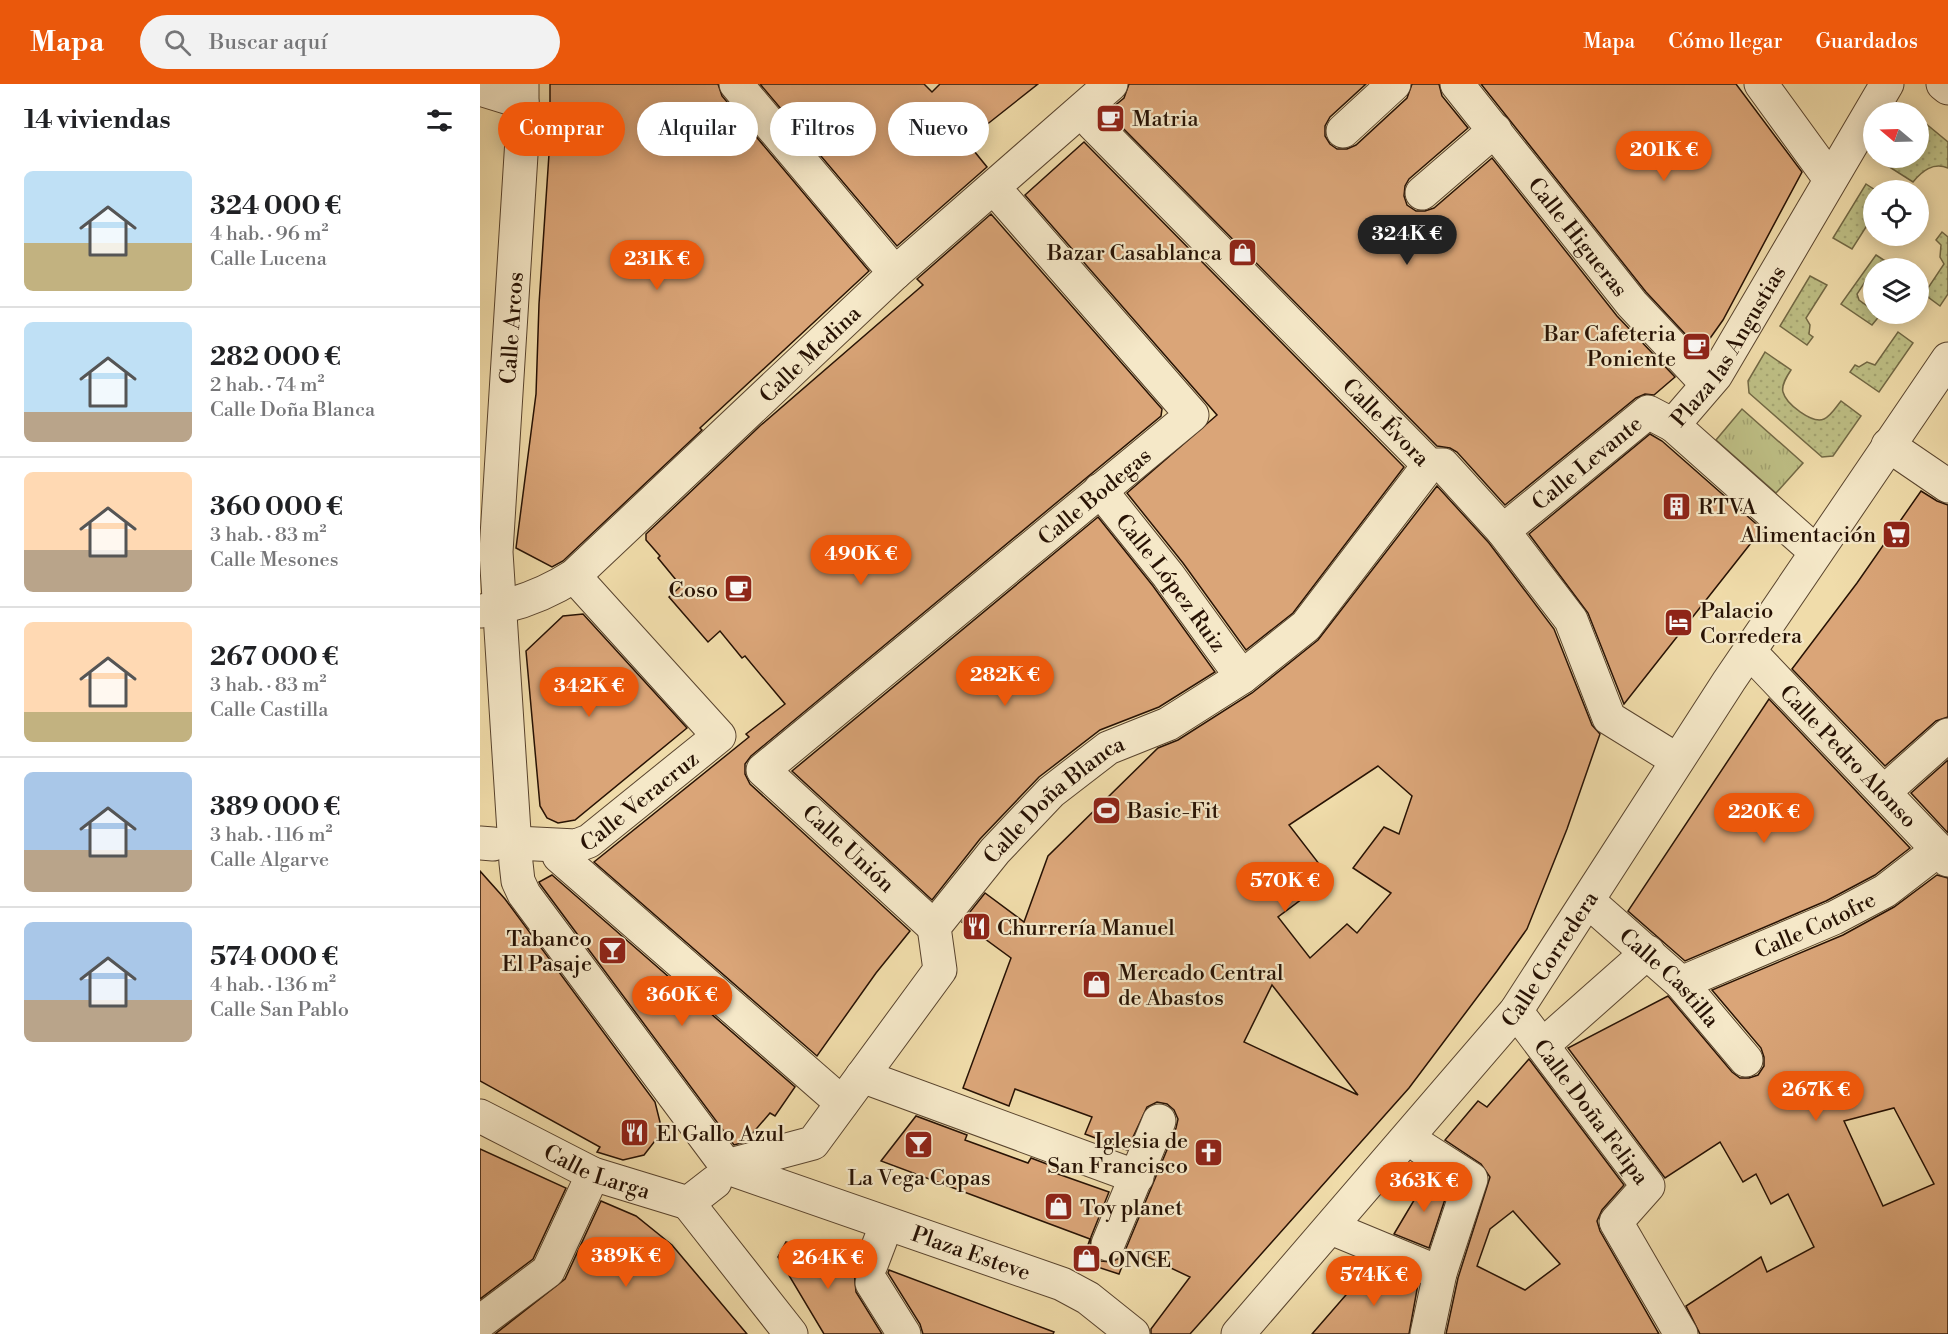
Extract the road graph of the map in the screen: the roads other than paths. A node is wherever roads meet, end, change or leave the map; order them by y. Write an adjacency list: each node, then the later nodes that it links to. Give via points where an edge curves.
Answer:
1 (736, 84): 17 (street)
2 (1111, 84): 15 (street, Calle Medina)
3 (1394, 84): 12 (street)
4 (1457, 84): 13 (street, Calle Higueras)
5 (1761, 84): 14 (street)
6 (1887, 84): 14 (street, Plaza las Angustias)
7 (1943, 84): 8 (street)
8 (1948, 88)
9 (480, 89): 10 (street)
10 (522, 93): 23 (street, Calle Arcos, via 511,343)
11 (1093, 124): 22 (street, Calle Évora)
12 (1343, 130)
13 (1495, 130): 16 (street); 19 (street, Calle Higueras, via 1632,304)
14 (1830, 179): 19 (street, Plaza las Angustias)
15 (993, 188): 17 (street, Calle Medina); 25 (street, Calle Bodegas, via 1192,415)
16 (1422, 193)
17 (895, 273): 28 (street, Calle Medina)
18 (1948, 359): 21 (street)
19 (1707, 384): 20 (street, Plaza las Angustias)
20 (1673, 425): 26 (street, Calle Levante, via 1648,412); 27 (street, Plaza las Angustias)
21 (1888, 445): 24 (street); 27 (street)
22 (1429, 465): 26 (street, Calle Évora, via 1443,465); 31 (street, Calle Doña Blanca, via 1306,626)
23 (489, 483): 29 (street, Calle Arcos, via 496,552)
24 (1948, 486)
25 (1100, 490): 31 (street, Calle López Ruiz); 34 (street, Calle Bodegas)
26 (1503, 531): 33 (street, Calle Évora, via 1571,620 1609,718)
27 (1816, 552): 30 (street, Calle Corredera)
28 (574, 576): 29 (street, Calle Medina, via 555,588); 36 (street, Calle Veracruz, via 719,736 589,841 576,846)
29 (491, 609): 36 (street, Calle Arcos)
30 (1751, 652): 35 (street, Calle Pedro Alonso); 39 (street, Calle Corredera)
31 (1242, 677): 40 (street, Calle Doña Blanca, via 1168,724 1107,748 1051,792 995,851)
32 (1948, 735): 35 (street)
33 (1672, 757)
34 (763, 770): 40 (street, Calle Unión)
35 (1884, 792): 37 (street, Calle Pedro Alonso)
36 (496, 843): 51 (street, Calle Arcos, via 524,894)
37 (1943, 855): 42 (street, Calle Cotofre, via 1834,918)
38 (559, 856): 47 (street)
39 (1588, 901): 41 (street, Calle Castilla); 43 (street, Calle Corredera)
40 (934, 927): 46 (street, via 940,970)
41 (1648, 952): 42 (street, Calle Castilla); 44 (street, Calle Corredera)
42 (1681, 983): 45 (street, Calle Castilla)
43 (1516, 1011): 44 (street, Calle Doña Felipa); 63 (street, Calle Corredera)
44 (1543, 1045): 65 (street, Calle Doña Felipa, via 1648,1186 1616,1222)
45 (1746, 1060)
46 (862, 1076): 47 (street); 53 (street)
47 (842, 1103): 51 (street, via 813,1143)
48 (480, 1116): 52 (street, Calle Larga)
49 (1159, 1121): 53 (street)
50 (1420, 1147): 58 (street, via 1471,1179)
51 (728, 1171): 54 (street); 62 (street, Plaza Esteve, via 1062,1284 1088,1298)
52 (593, 1174): 54 (street, Calle Larga); 59 (street, via 548,1271)
53 (1137, 1177): 56 (street)
54 (688, 1203): 60 (street)
55 (1341, 1232): 58 (street)
56 (1108, 1244)
57 (875, 1261): 61 (street)
58 (1440, 1273): 64 (street)
59 (487, 1325)
60 (790, 1334)
61 (904, 1334)
62 (1133, 1334)
63 (1238, 1334)
64 (1427, 1334)
65 (1681, 1334)

